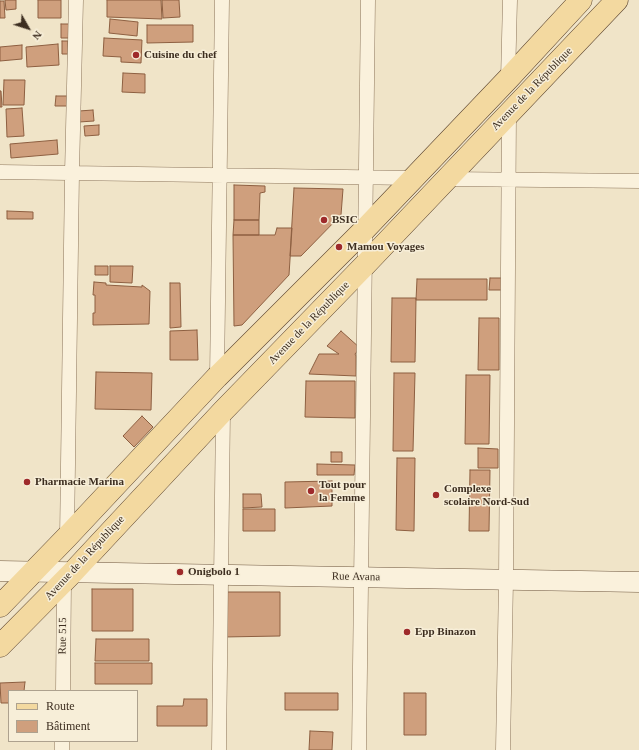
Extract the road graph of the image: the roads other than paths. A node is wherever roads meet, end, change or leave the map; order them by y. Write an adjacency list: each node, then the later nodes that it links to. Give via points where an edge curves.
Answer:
1 (76, 0): 10 (street)
2 (222, 0): 11 (street)
3 (368, 0): 12 (street)
4 (510, 0): 7 (street)
5 (580, 0): 7 (main road)
6 (617, 0): 8 (main road, Avenue de la République)
7 (508, 79): 13 (main road)
8 (509, 112): 14 (main road, Avenue de la République); 15 (street)
9 (0, 172): 10 (street)
10 (72, 173): 11 (street); 21 (street)
11 (220, 175): 12 (street); 19 (street)
12 (366, 178): 13 (street); 17 (street)
13 (414, 178): 17 (main road)
14 (447, 179): 15 (street); 18 (main road, Avenue de la République)
15 (508, 180): 16 (street); 27 (street)
16 (639, 181)
17 (364, 230): 18 (street); 19 (main road)
18 (364, 266): 20 (main road, Avenue de la République); 26 (street)
19 (217, 377): 21 (main road)
20 (223, 411): 24 (street); 25 (main road, Avenue de la République)
21 (67, 537): 23 (main road)
22 (0, 571): 23 (main road, Rue Avana)
23 (33, 572): 25 (main road, Rue Avana); 29 (main road)
24 (221, 574): 25 (main road, Rue Avana); 26 (main road, Rue Avana); 32 (street)
25 (68, 576): 30 (main road, Avenue de la République); 31 (street, Rue 515)
26 (361, 577): 27 (main road, Rue Avana); 33 (street)
27 (506, 580): 28 (main road, Rue Avana); 34 (street)
28 (639, 582)
29 (0, 606)
30 (0, 646)
31 (63, 690)
32 (219, 750)
33 (359, 750)
34 (504, 750)

